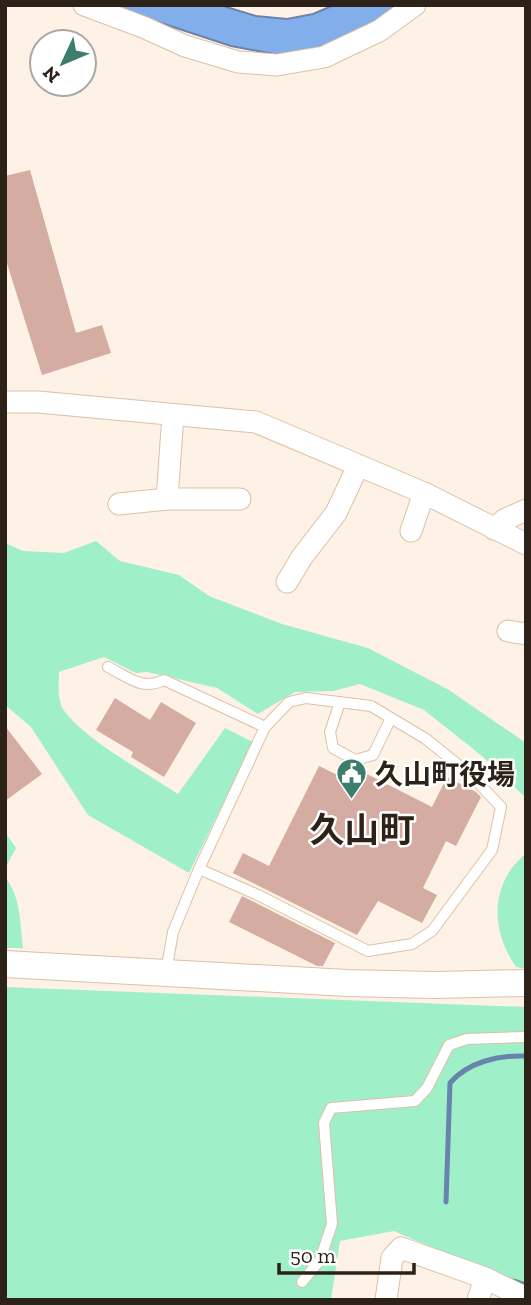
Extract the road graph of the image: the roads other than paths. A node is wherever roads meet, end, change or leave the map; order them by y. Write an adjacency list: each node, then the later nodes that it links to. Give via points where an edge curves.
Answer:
1 (84, 5): 2 (street, via 185,46 237,62 277,65 324,57 379,31)
2 (415, 5)
3 (5, 402): 4 (street)
4 (173, 415): 5 (street, via 256,422); 7 (street)
5 (358, 466): 6 (street); 14 (street, via 335,513)
6 (424, 493): 11 (street); 12 (street)
7 (167, 499): 8 (street); 9 (street)
8 (240, 499)
9 (119, 504)
10 (526, 510): 11 (street)
11 (494, 529): 13 (street)
12 (411, 531)
13 (526, 544)
14 (287, 582)
15 (108, 667): 18 (lane, via 145,686 164,680)
16 (340, 702): 17 (lane, via 372,706); 17 (lane, via 330,732 333,748 355,760 373,755); 18 (lane, via 306,698 289,702)
17 (391, 718): 19 (lane, via 472,776 501,807 492,850 432,931 412,944 368,951)
18 (265, 727): 19 (lane)
19 (199, 869): 21 (lane, via 173,932)
20 (5, 964): 21 (street)
21 (166, 972): 22 (street, via 346,983)
22 (526, 983)
23 (526, 1037): 25 (lane, via 467,1039 449,1045 427,1088 415,1101 331,1108 324,1123 332,1224 320,1260)
24 (485, 1278): 26 (street); 27 (street, via 401,1248 392,1258); 28 (street)
25 (302, 1282)
26 (526, 1298)
27 (386, 1300)
28 (478, 1300)

